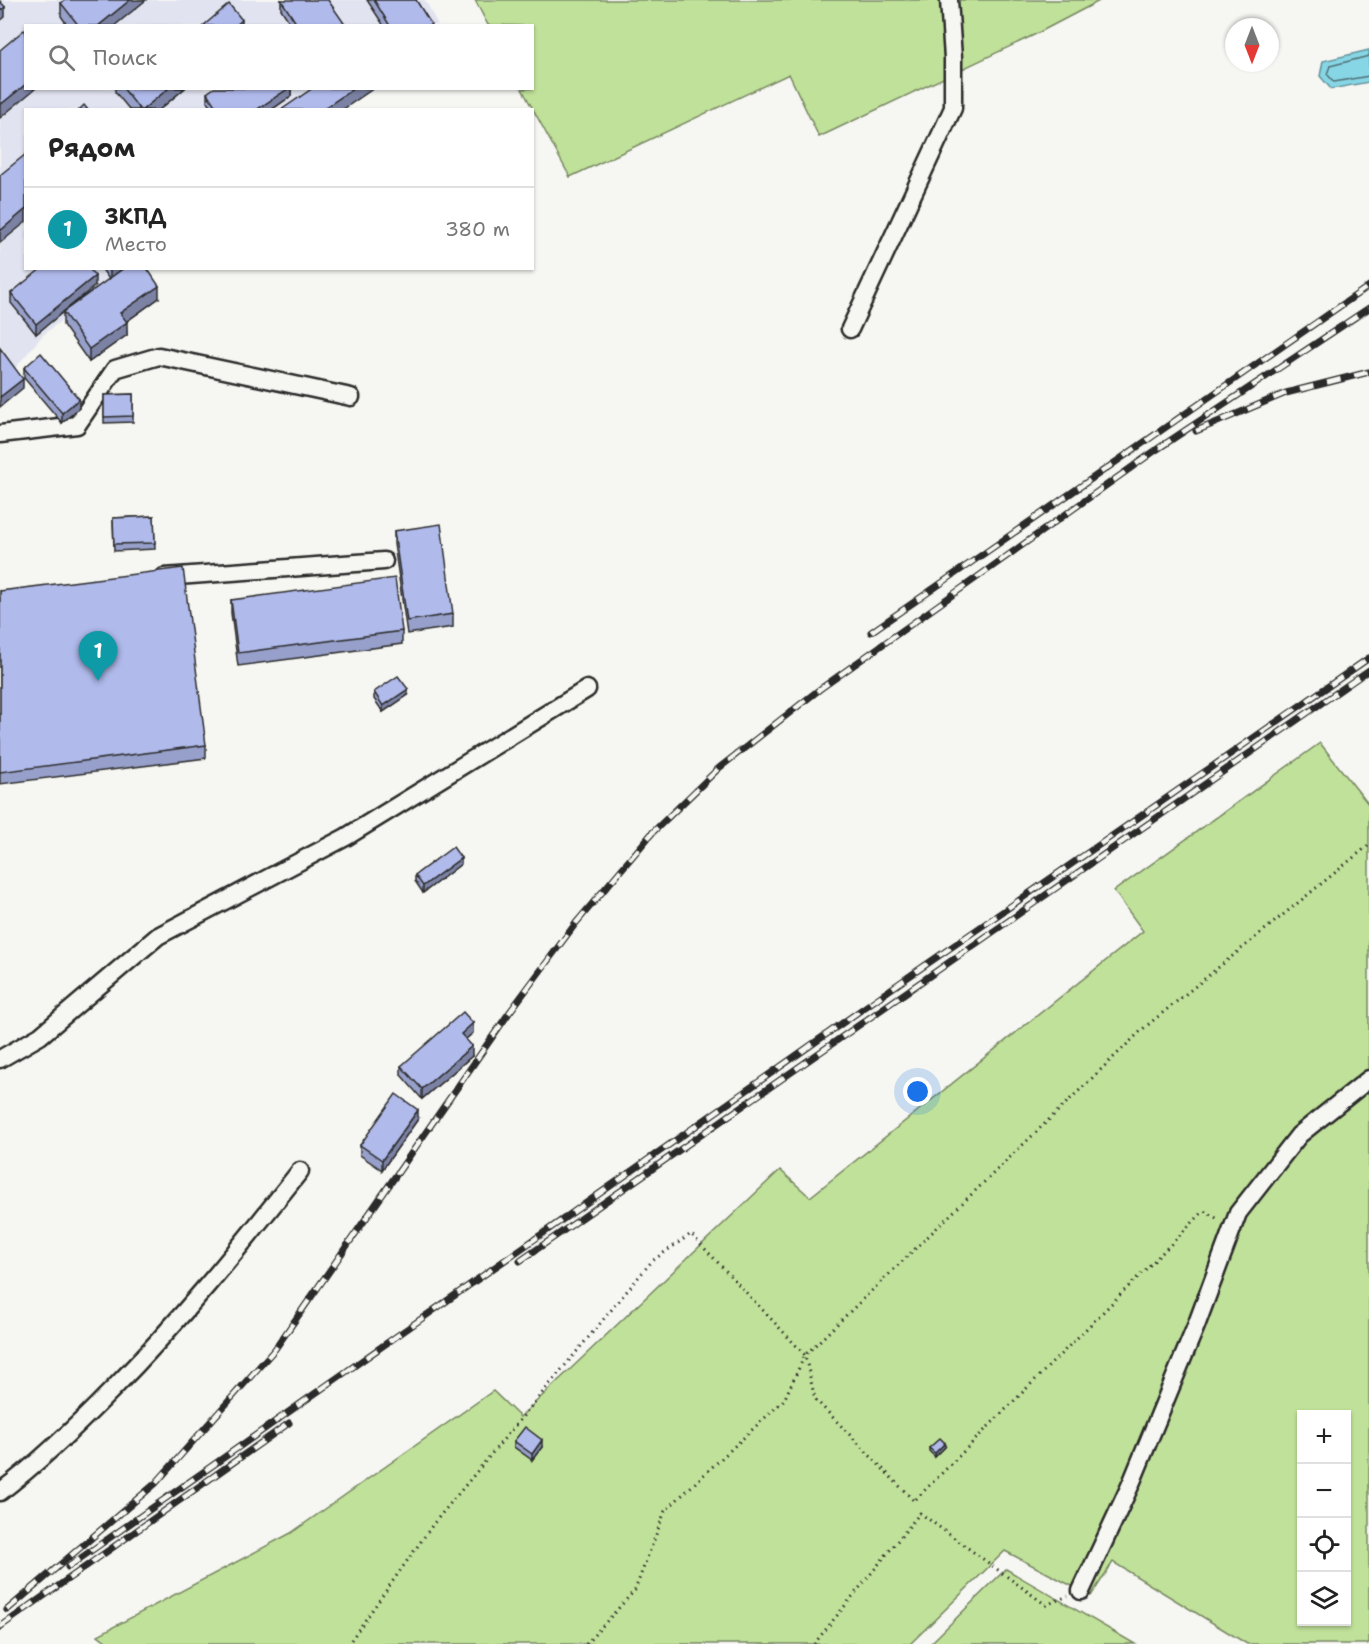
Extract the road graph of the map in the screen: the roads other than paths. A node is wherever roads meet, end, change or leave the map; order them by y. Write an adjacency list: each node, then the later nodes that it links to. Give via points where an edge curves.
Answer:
1 (949, 0): 2 (lane, via 953,108)
2 (850, 328)
3 (351, 397): 4 (lane, via 159,356 115,369 76,425)
4 (0, 434)
5 (384, 561): 6 (lane)
6 (143, 578)
7 (586, 689): 8 (lane, via 346,837 158,936 40,1036)
8 (0, 1059)
9 (1369, 1079): 12 (lane, via 1299,1135 1238,1213 1197,1326)
10 (300, 1171): 11 (lane, via 160,1342 36,1465)
11 (0, 1492)
12 (1081, 1591)

